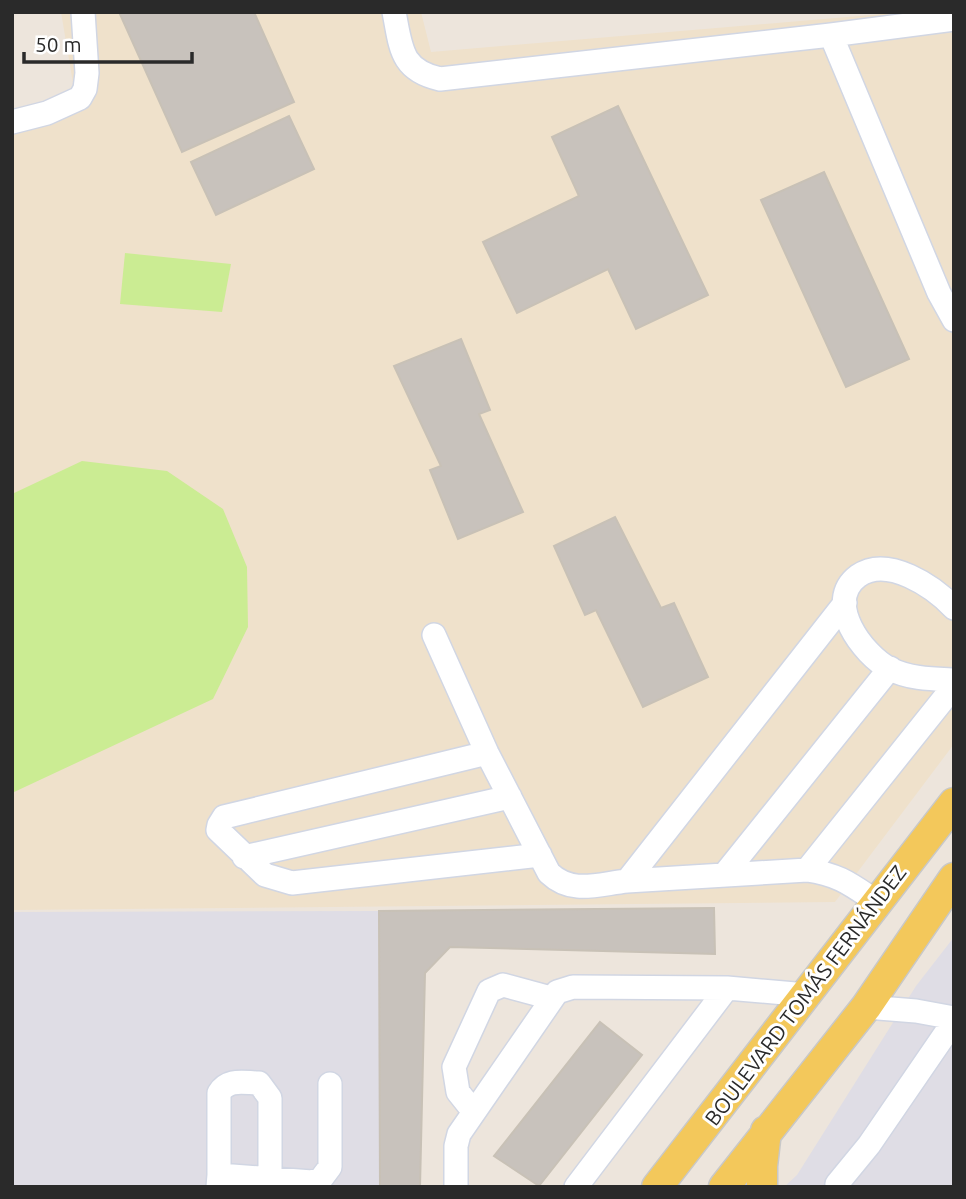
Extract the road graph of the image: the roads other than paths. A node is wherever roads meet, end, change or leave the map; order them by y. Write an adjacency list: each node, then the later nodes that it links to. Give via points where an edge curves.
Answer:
1 (83, 12): 5 (lane, via 87,73 80,98)
2 (394, 12): 4 (lane, via 410,65 421,75 440,79)
3 (954, 19): 4 (lane)
4 (831, 35): 6 (lane)
5 (12, 122)
6 (954, 320)
7 (845, 603): 8 (lane, via 858,576 875,570 916,578); 10 (lane, via 855,637); 21 (lane)
8 (954, 608)
9 (433, 635): 13 (lane)
10 (890, 668): 11 (lane, via 917,677); 20 (lane)
11 (954, 680)
12 (954, 686): 19 (lane)
13 (487, 753): 14 (lane); 18 (lane, via 224,817 218,830)
14 (510, 797): 16 (lane); 18 (lane)
15 (954, 803): 17 (main road, BOULEVARD TOMÁS FERNÁNDEZ)
16 (540, 855): 18 (lane, via 292,883 265,875); 21 (lane, via 548,873 573,887)
17 (911, 856): 22 (main road); 23 (main road, BOULEVARD TOMÁS FERNÁNDEZ)
18 (244, 857)
19 (807, 870): 20 (lane); 23 (lane, via 840,878)
20 (724, 875): 21 (lane)
21 (627, 881)
22 (951, 881): 27 (main road)
23 (877, 902): 25 (main road, BOULEVARD TOMÁS FERNÁNDEZ)
24 (727, 988): 25 (lane); 26 (lane, via 573,987); 36 (lane)
25 (807, 995): 37 (main road, BOULEVARD TOMÁS FERNÁNDEZ)
26 (551, 998): 31 (lane); 31 (lane, via 503,985 489,990 454,1067 458,1092)
27 (866, 1007): 28 (lane); 32 (main road)
28 (954, 1019): 29 (lane)
29 (945, 1046): 40 (lane)
30 (330, 1084): 33 (lane, via 327,1173 312,1182)
31 (474, 1112): 35 (lane, via 456,1146)
32 (766, 1131): 38 (main road); 39 (main road)
33 (270, 1179): 34 (lane); 34 (lane, via 270,1098 259,1083 230,1082 219,1093)
34 (219, 1181)
35 (456, 1187)
36 (576, 1187)
37 (657, 1187)
38 (724, 1187)
39 (762, 1187)
40 (838, 1187)

